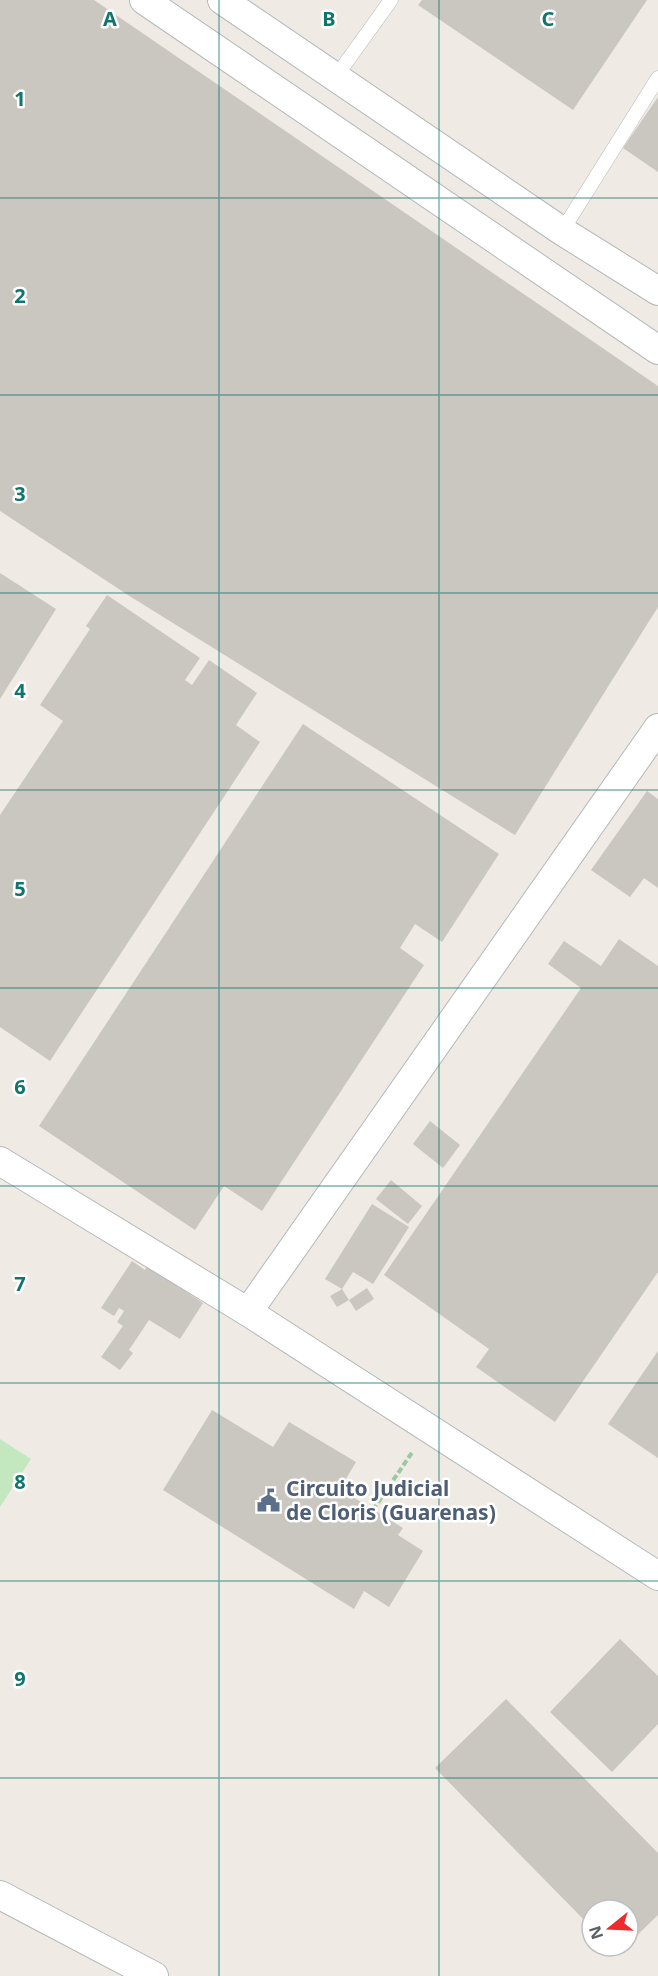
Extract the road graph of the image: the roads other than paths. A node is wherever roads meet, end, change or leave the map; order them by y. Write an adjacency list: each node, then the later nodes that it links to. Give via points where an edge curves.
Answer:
1 (144, 0): 8 (street)
2 (222, 0): 4 (street)
3 (391, 0): 4 (lane)
4 (335, 78): 6 (street)
5 (658, 78): 6 (lane)
6 (562, 231): 7 (street)
7 (658, 291)
8 (658, 350)
9 (658, 728): 11 (street)
10 (0, 1161): 11 (street)
11 (249, 1312): 12 (street)
12 (658, 1576)
13 (0, 1895): 14 (street)
14 (154, 1976)

